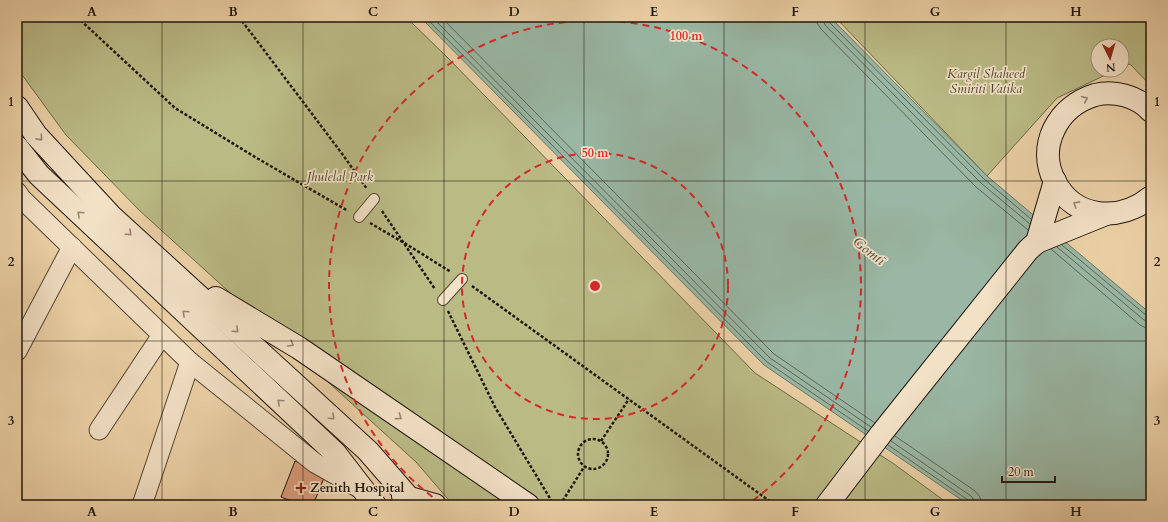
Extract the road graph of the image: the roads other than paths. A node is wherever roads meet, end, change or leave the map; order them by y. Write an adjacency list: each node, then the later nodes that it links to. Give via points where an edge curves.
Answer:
1 (17, 107): 12 (street, one-way to 12, via 36,134 110,215)
2 (1151, 110): 4 (street, one-way to 2, via 1048,157 1051,139 1058,121 1076,103 1099,94 1112,93 1136,100)
3 (17, 147): 19 (street, one-way to 3, via 336,453 39,174)
4 (1055, 181): 8 (street, one-way to 4, via 1076,204 1062,192); 10 (street)
5 (17, 192): 11 (street)
6 (1151, 197): 8 (street, via 1131,210)
7 (374, 199): 9 (lane)
8 (1106, 214): 10 (street)
9 (359, 217)
10 (1037, 242): 24 (street, via 881,434)
11 (72, 247): 15 (street); 16 (street)
12 (174, 273): 20 (street, one-way to 20, via 368,451); 23 (street, one-way to 23, via 299,348)
13 (462, 279): 14 (lane)
14 (442, 300)
15 (162, 335): 17 (street); 18 (street)
16 (17, 351)
17 (190, 362): 19 (street, via 315,463); 21 (street)
18 (99, 430)
19 (370, 498): 20 (street)
20 (411, 501): 22 (street)
21 (142, 505)
22 (435, 505)
23 (528, 505)
24 (827, 505)

